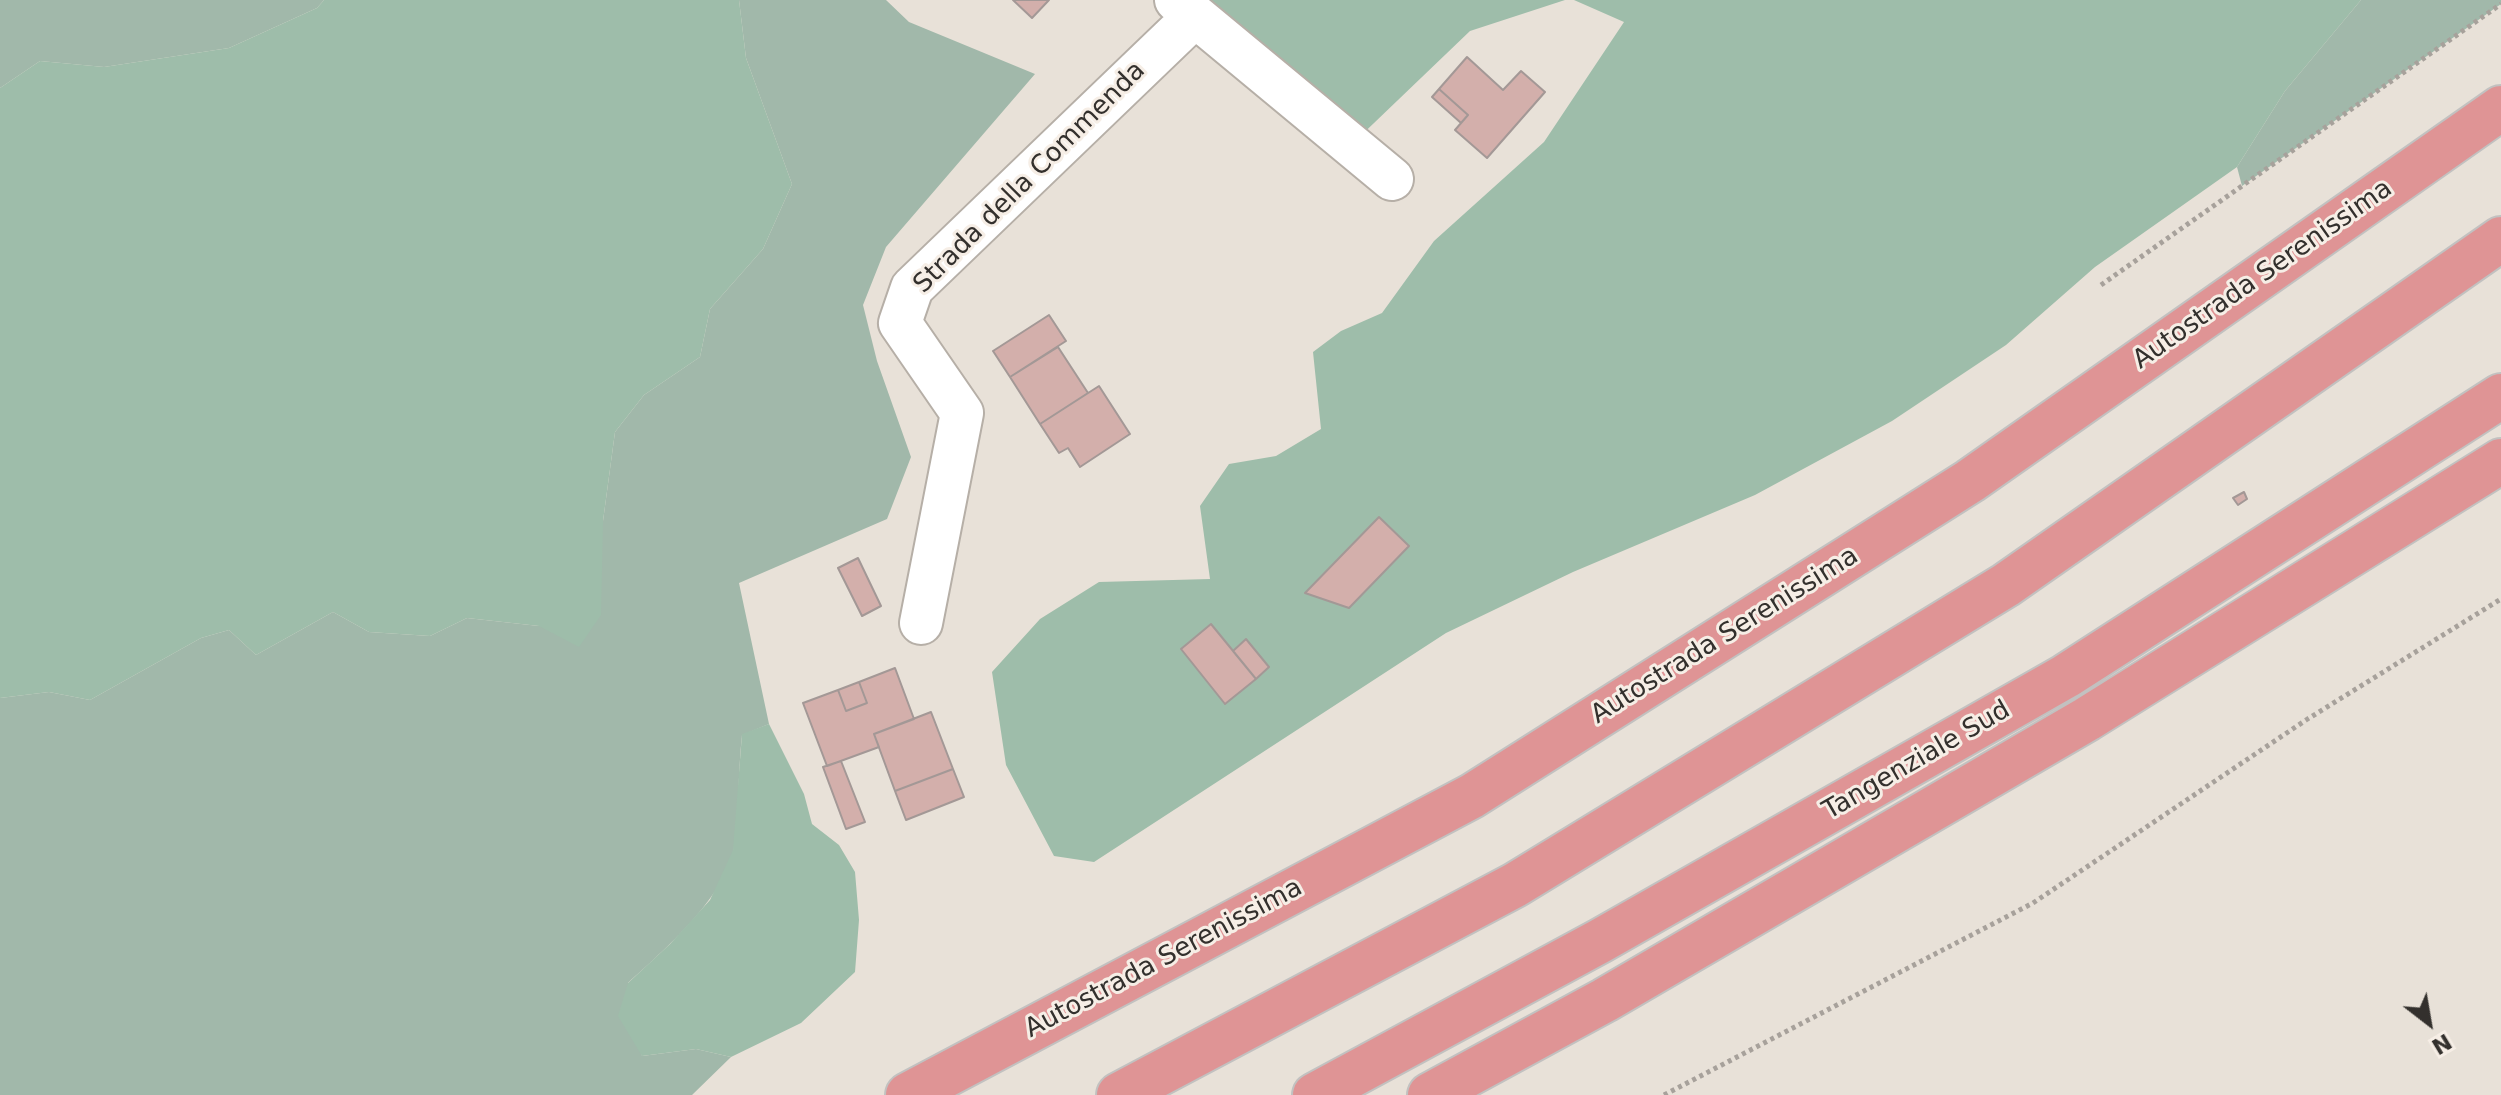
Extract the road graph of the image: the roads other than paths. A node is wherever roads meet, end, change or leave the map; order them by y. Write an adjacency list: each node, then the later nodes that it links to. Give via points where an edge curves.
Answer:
1 (1185, 8): 3 (street, Strada della Commenda); 7 (street, Strada della Commenda, via 912,288 900,323 962,413)
2 (2501, 108): 8 (highway, Autostrada Serenissima, via 1970,481 1472,796)
3 (1392, 179)
4 (2501, 239): 9 (highway, via 2006,585 1515,885)
5 (2501, 396): 10 (highway, Tangenziale Sud, via 2066,676 1600,941)
6 (2501, 461): 11 (highway, Tangenziale Sud, via 2087,719 1605,1000)
7 (921, 623)
8 (908, 1095)
9 (1119, 1095)
10 (1315, 1095)
11 (1430, 1095)

